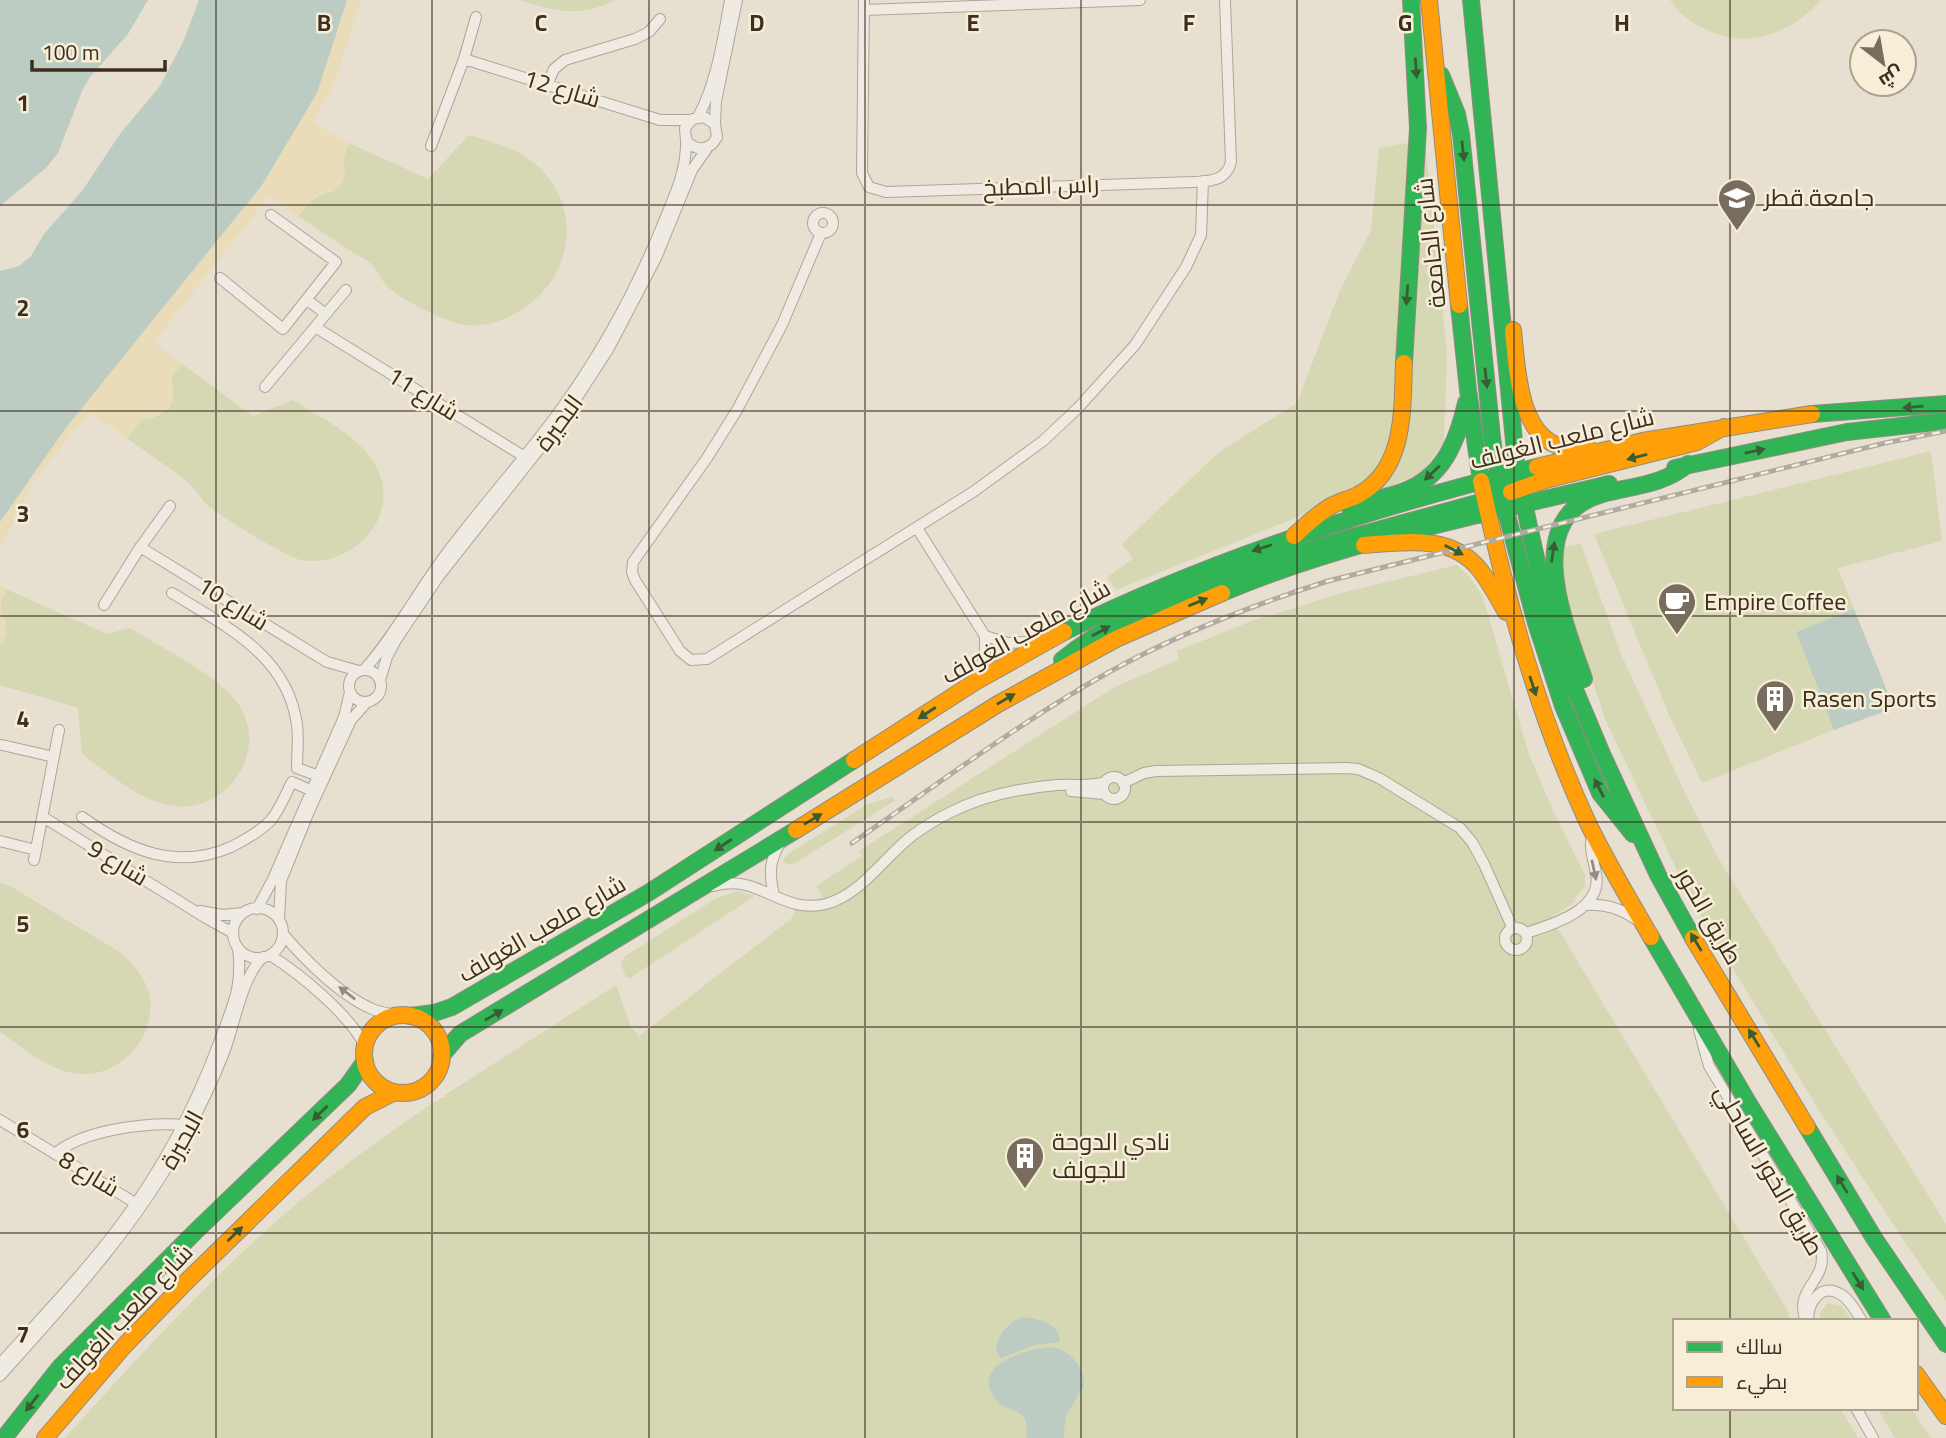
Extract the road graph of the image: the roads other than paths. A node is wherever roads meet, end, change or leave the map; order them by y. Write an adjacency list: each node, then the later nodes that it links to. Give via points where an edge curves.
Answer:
1 (730, 0): 14 (street, via 707,99)
2 (737, 0): 16 (street)
3 (1140, 0): 8 (street)
4 (1224, 0): 20 (street, via 1231,162 1219,178)
5 (1411, 0): 44 (main road, one-way to 44, via 1418,128 1398,445 1390,466 1377,481 1322,512)
6 (1429, 0): 12 (main road, شارع الجامعة)
7 (1471, 0): 24 (main road)
8 (864, 5): 20 (street, راس المطبخ, via 861,166 869,187 886,192)
9 (476, 17): 11 (street)
10 (660, 19): 13 (street, via 649,32 565,60 554,69)
11 (464, 59): 13 (street, شارع 12); 18 (street)
12 (1435, 64): 31 (main road, شارع الجامعة); 39 (main road, one-way to 39, via 1452,99 1461,134 1492,437)
13 (547, 85): 15 (street, شارع 12)
14 (694, 118): 15 (street, شارع 12); 16 (street, via 707,118); 17 (street, via 685,130)
15 (660, 120): 17 (street, شارع 12)
16 (715, 124): 19 (street, via 717,137)
17 (686, 140): 19 (street, via 696,148); 22 (street, البحيرة, via 685,166)
18 (431, 146)
19 (708, 147): 22 (street, البحيرة, via 692,170)
20 (1203, 181): 43 (street, via 1203,221 1194,252 1153,319 1114,370 1043,440)
21 (271, 215): 27 (street, via 336,262)
22 (664, 232): 36 (street, البحيرة, via 632,307)
23 (821, 233): 43 (street, via 782,325 737,410 636,557 633,576 682,654 698,661)
24 (1497, 267): 35 (main road, via 1508,288 1523,406 1536,430 1552,442 1574,449); 39 (main road)
25 (220, 278): 27 (street, via 283,329)
26 (346, 290): 28 (street)
27 (307, 300): 28 (street)
28 (326, 313): 29 (street)
29 (315, 327): 30 (street); 36 (street, شارع 11)
30 (265, 387)
31 (1468, 390): 38 (main road, شارع الجامعة); 42 (main road, one-way to 42, via 1455,441 1438,469 1406,491 1343,512)
32 (1946, 404): 34 (main road, شارع ملعب الغولف, one-way to 34, via 1812,414)
33 (1946, 421): 37 (main road, one-way to 33, via 1847,432)
34 (1724, 427): 35 (main road, شارع ملعب الغولف); 39 (main road, one-way to 39, via 1697,442)
35 (1643, 440): 39 (main road, شارع ملعب الغولف)
36 (528, 458): 53 (street, البحيرة, via 433,571 383,647); 55 (street, البحيرة, via 396,640)
37 (1688, 464): 40 (main road); 59 (main road, one-way to 37, via 1588,692 1552,569 1558,532 1588,499 1670,476)
38 (1481, 481): 39 (main road, طريق الخور); 42 (main road, شارع ملعب الغولف)
39 (1503, 493): 40 (main road, طريق الخور); 45 (main road, شارع ملعب الغولف); 49 (main road, طريق الخور); 54 (main road, one-way to 39, via 1104,629 1191,591 1336,540); 75 (main road, one-way to 39, via 1600,793 1577,741 1541,640)
40 (1524, 505): 59 (main road, طريق الخور, via 1559,641)
41 (170, 506): 46 (street)
42 (1326, 527): 44 (main road, شارع ملعب الغولف)
43 (917, 528): 50 (street)
44 (1292, 538): 51 (main road, شارع ملعب الغولف, one-way to 51, via 1176,581)
45 (1364, 545): 49 (main road, one-way to 49, via 1423,541 1452,548 1480,570); 54 (main road, شارع ملعب الغولف, one-way to 45, via 1217,595)
46 (140, 547): 48 (street); 52 (street, شارع 10)
47 (172, 593): 63 (street, via 251,643 282,677 297,721)
48 (104, 606)
49 (1514, 620): 73 (main road, طريق الخور, one-way to 73, via 1545,720)
50 (985, 636): 51 (street, via 1008,643); 56 (street, via 985,656)
51 (1048, 640): 56 (main road, شارع ملعب الغولف)
52 (327, 662): 53 (street, شارع 10); 57 (street, شارع 10)
53 (362, 670): 55 (street, via 374,672); 57 (street, via 352,677)
54 (1048, 674): 74 (main road, شارع ملعب الغولف, one-way to 54)
55 (380, 680): 58 (street, via 378,695)
56 (975, 682): 94 (main road, شارع ملعب الغولف, one-way to 94, via 648,893 452,1007)
57 (349, 690): 58 (street, via 357,700); 64 (street, via 344,717)
58 (367, 702): 64 (street, via 351,720)
59 (1584, 712): 75 (main road, طريق الخور)
60 (59, 730): 62 (street)
61 (2, 745): 62 (street)
62 (54, 757): 71 (street)
63 (297, 768): 64 (street); 65 (street)
64 (320, 777): 69 (street)
65 (292, 782): 69 (street); 72 (street, via 258,832 217,853 196,858 133,848)
66 (1105, 782): 67 (street, via 1115,777); 68 (street); 70 (street)
67 (1124, 783): 70 (street, via 1120,797 1111,799); 85 (street, via 1156,771 1347,768 1367,773 1444,816 1466,835)
68 (1046, 788): 70 (street); 78 (street, via 983,799 950,812 912,836 841,898 797,906)
69 (313, 792): 81 (street); 83 (street, via 281,881)
70 (1104, 794)
71 (43, 817): 76 (street, via 35,855); 80 (street, شارع 9)
72 (82, 817)
73 (1593, 832): 79 (street, one-way to 79, via 1590,852 1597,883); 84 (main road, طريق الخور)
74 (784, 837): 77 (main road, شارع ملعب الغولف); 78 (street, via 771,865)
75 (1642, 840): 107 (main road, طريق الخور, one-way to 75, via 1874,1238 1671,901)
76 (0, 841)
77 (696, 892): 78 (street, via 730,884); 97 (main road, شارع ملعب الغولف, one-way to 77, via 460,1034)
78 (774, 895)
79 (1586, 905): 84 (street, via 1617,908); 87 (street)
80 (192, 909): 82 (street, شارع 9, via 215,915); 86 (street, شارع 9)
81 (257, 909): 82 (street); 83 (street)
82 (244, 913): 86 (street)
83 (279, 919): 88 (street)
84 (1642, 923): 95 (main road, طريق الخور)
85 (1513, 929): 87 (street); 87 (street, via 1505,938 1511,949 1523,948)
86 (233, 933): 89 (street)
87 (1526, 933)
88 (283, 934): 90 (street); 91 (street, via 279,946)
89 (238, 948): 91 (street, via 249,956); 93 (street, البحيرة, via 241,974)
90 (300, 954): 92 (street); 94 (street, one-way to 90, via 371,1009)
91 (266, 956): 92 (street); 93 (street, البحيرة, via 252,969)
92 (290, 967): 96 (street, via 354,1026)
93 (236, 1005): 100 (street, البحيرة)
94 (406, 1016): 96 (main road, via 378,1024); 97 (main road, via 433,1030)
95 (1696, 1016): 103 (street, طريق الخور الساحلي, via 1709,1066 1821,1251 1821,1269 1803,1298); 106 (main road, طريق الخور, one-way to 106)
96 (365, 1054): 98 (main road, via 375,1082); 114 (main road, شارع ملعب الغولف, one-way to 114, via 348,1085 60,1367)
97 (441, 1056): 98 (main road, via 435,1075 426,1084)
98 (395, 1092): 115 (main road, شارع ملعب الغولف, one-way to 98, via 186,1282 365,1107)
99 (0, 1120): 101 (street, شارع 8)
100 (186, 1125): 101 (street, via 98,1133 65,1145); 102 (street, البحيرة)
101 (55, 1154): 102 (street, شارع 8)
102 (139, 1205): 108 (street, البحيرة)
103 (1806, 1319)
104 (1807, 1319): 105 (street, طريق الخور الساحلي, via 1812,1300 1826,1290 1844,1297)
105 (1860, 1319)
106 (1882, 1319)
107 (1946, 1344)
108 (13, 1355): 109 (street, البحيرة); 110 (street, البحيرة)
109 (0, 1364)
110 (0, 1376)
111 (1919, 1380): 113 (main road)
112 (1857, 1410): 116 (street)
113 (1946, 1416)
114 (4, 1438)
115 (45, 1438)
116 (1873, 1438)

